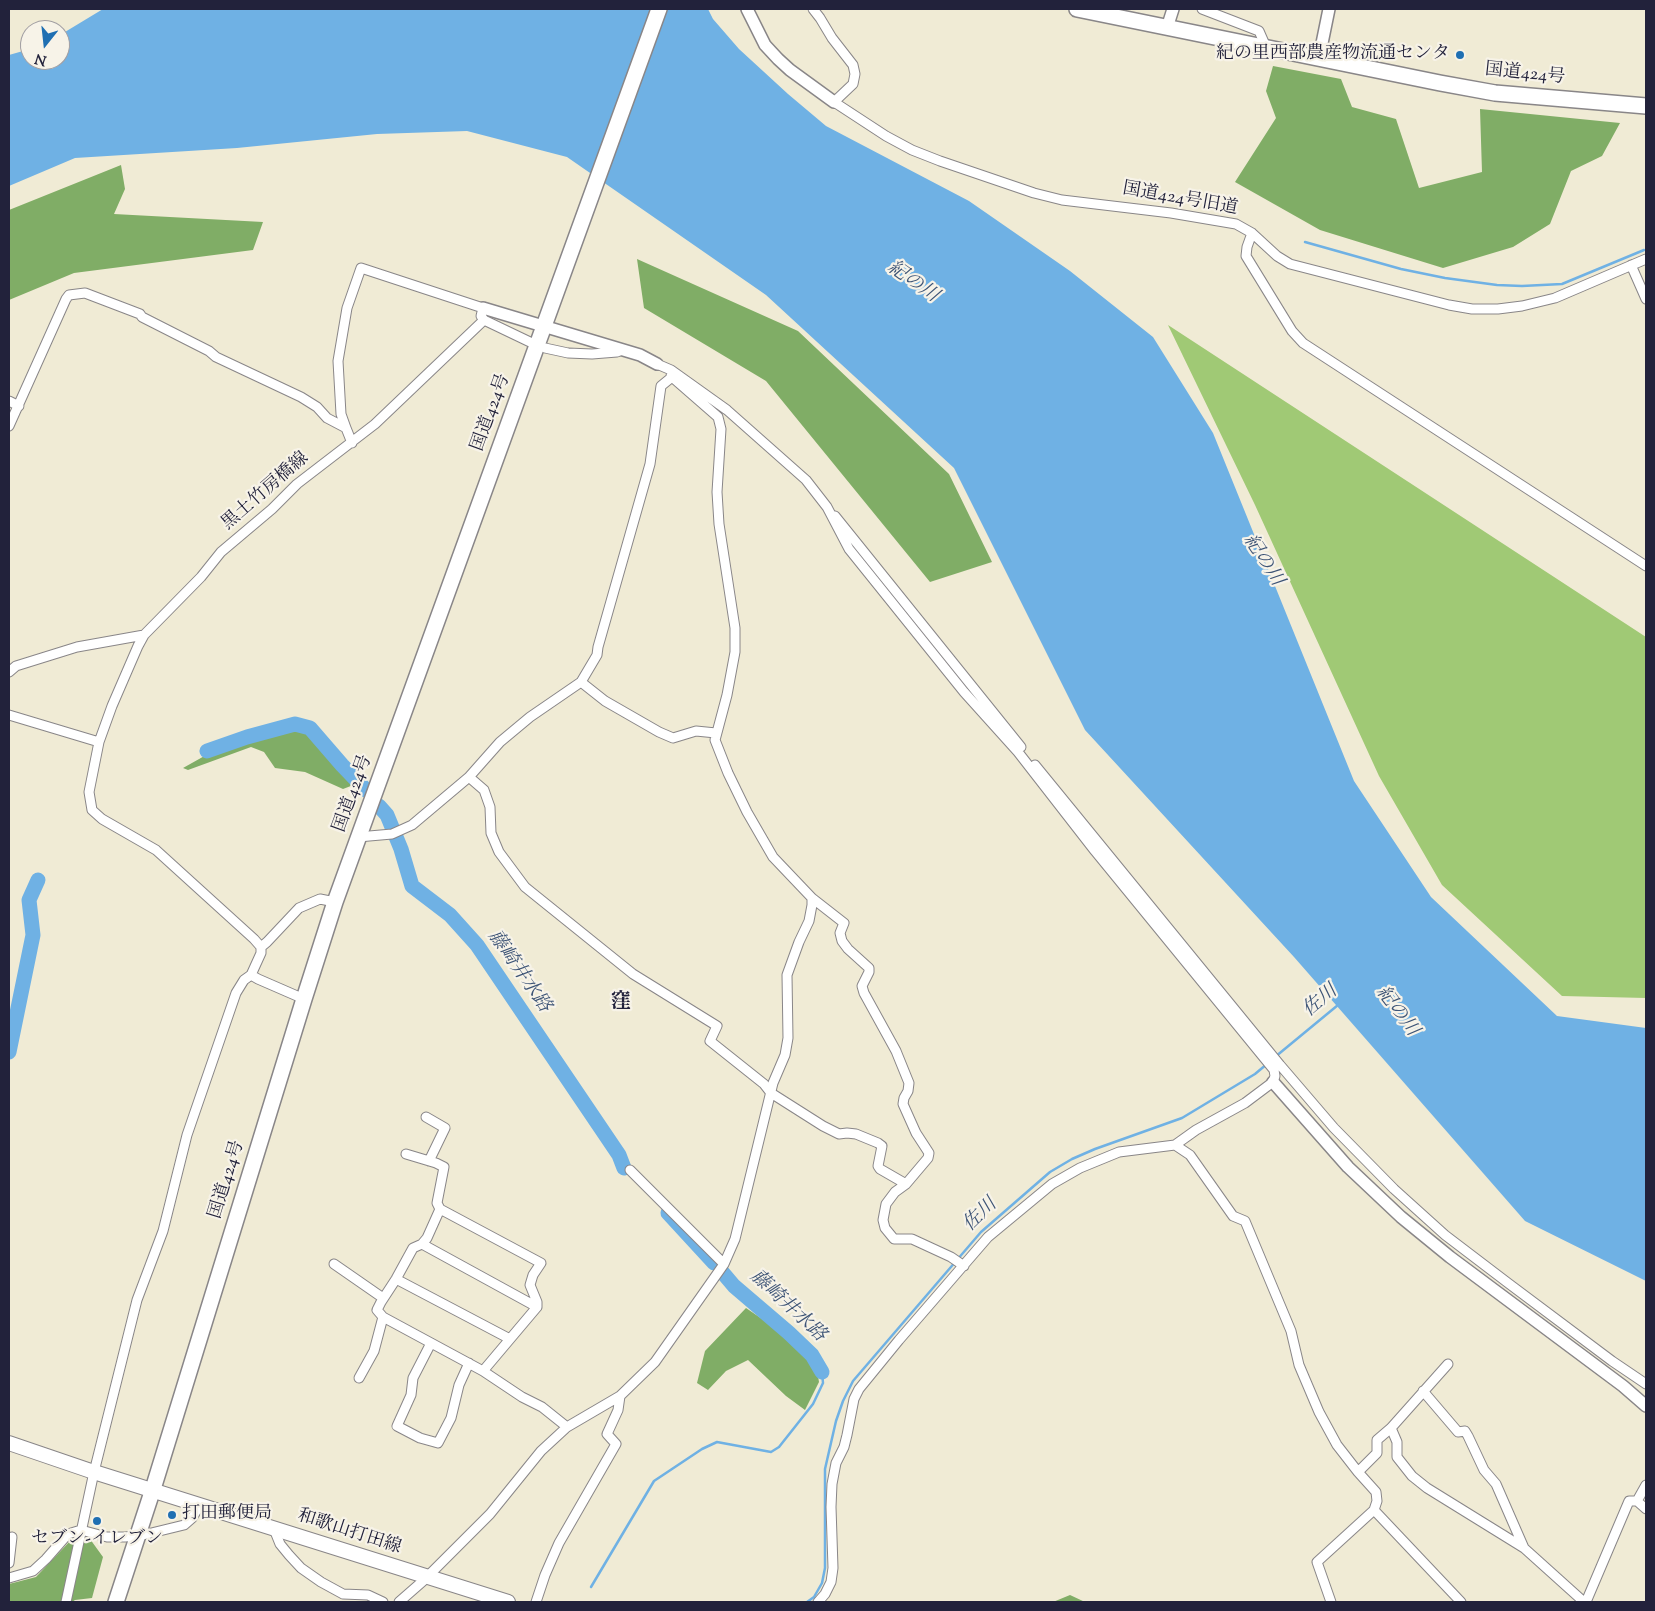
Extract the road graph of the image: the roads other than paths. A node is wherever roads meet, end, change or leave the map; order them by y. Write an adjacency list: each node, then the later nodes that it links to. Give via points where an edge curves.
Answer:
1 (659, 9): 19 (highway, 国道424号)
2 (747, 9): 11 (street, 国道424号旧道, via 765,45 778,60)
3 (813, 9): 11 (street, via 853,65 853,84)
4 (1077, 9): 8 (highway, 国道424号)
5 (1173, 9): 8 (street)
6 (1202, 9): 9 (street, via 1259,32)
7 (1329, 9): 10 (street)
8 (1167, 28): 9 (highway, 国道424号)
9 (1266, 47): 10 (highway, 国道424号)
10 (1320, 58): 12 (highway, 国道424号, via 1495,92)
11 (834, 102): 13 (street, 国道424号旧道, via 912,150 1034,193 1062,200 1217,220 1236,224)
12 (1646, 106)
13 (1252, 233): 15 (street, 国道424号旧道, via 1276,256 1290,264 1472,309 1522,306 1555,298); 30 (street, via 1246,256 1302,343)
14 (1646, 259): 15 (street, 国道424号旧道)
15 (1631, 265): 16 (street)
16 (1646, 299)
17 (483, 308): 18 (street, via 481,316); 19 (street); 28 (street, via 361,268 347,308 338,361 341,414)
18 (484, 320): 20 (street); 29 (street, 黒土竹房橋線)
19 (544, 326): 22 (street); 38 (highway, 国道424号)
20 (530, 342)
21 (545, 348): 22 (street, via 592,354)
22 (622, 350): 23 (street)
23 (657, 364): 24 (street); 44 (street, via 671,370 727,410 806,480 827,507 849,549 1266,1055)
24 (672, 377): 33 (street, via 661,386 650,464 597,655); 35 (street, via 718,417 721,428 716,492 736,628 727,695)
25 (9, 401): 26 (street)
26 (18, 406): 27 (street); 28 (street, via 66,299 69,295 85,293 140,314 216,357 302,397 327,418)
27 (9, 426)
28 (346, 428): 29 (street)
29 (352, 443): 31 (street, 黒土竹房橋線, via 297,484 221,552)
30 (1646, 566)
31 (144, 635): 32 (street, via 78,647 16,666); 36 (street, 黒土竹房橋線)
32 (9, 672)
33 (580, 682): 35 (street, via 605,701 673,738 696,731); 37 (street, via 500,742)
34 (9, 715): 36 (street)
35 (716, 733): 39 (street, via 715,740 728,773 751,820 773,857)
36 (99, 742): 41 (street, 黒土竹房橋線, via 89,792 92,810 156,850)
37 (469, 777): 38 (street, via 412,825 394,833); 45 (street, via 484,790 490,807 491,833 499,852 525,887 634,974 717,1026 710,1041)
38 (358, 837): 40 (highway, 国道424号)
39 (812, 898): 45 (street, via 809,921 787,975 788,1038); 51 (street, via 844,923 840,933 842,941 869,968 862,986 864,993 896,1051 909,1083 902,1104 929,1153)
40 (335, 902): 41 (street, via 320,899 299,908); 43 (highway, 国道424号)
41 (261, 947): 42 (street)
42 (251, 975): 43 (street); 74 (street, via 236,993 187,1135 162,1231 137,1300)
43 (304, 999): 77 (highway, 国道424号)
44 (1276, 1072): 47 (street, via 1246,1103); 67 (street, via 1445,1235); 70 (street, via 1348,1167 1401,1217)
45 (771, 1093): 51 (street, via 839,1134 856,1134 878,1143 882,1146 880,1169); 55 (street, via 735,1239)
46 (426, 1117): 49 (street, via 445,1128)
47 (1175, 1145): 56 (street, via 1120,1152 1073,1172 1052,1184 988,1237); 75 (street, via 1190,1155 1233,1216 1245,1221 1291,1331 1299,1365 1319,1412 1337,1445)
48 (406, 1154): 49 (street)
49 (429, 1161): 52 (street, via 444,1167 437,1203)
50 (630, 1170): 55 (street)
51 (906, 1184): 56 (street, via 886,1204 883,1220 890,1236 912,1240)
52 (440, 1209): 53 (street); 59 (street, via 542,1263 530,1286)
53 (422, 1244): 57 (street, via 412,1248); 59 (street)
54 (334, 1264): 58 (street)
55 (724, 1264): 69 (street, via 655,1362)
56 (963, 1265): 96 (street, via 854,1399 832,1484 831,1582)
57 (396, 1279): 58 (street); 61 (street)
58 (383, 1298): 60 (street, via 377,1310)
59 (537, 1308): 61 (street)
60 (384, 1317): 62 (street); 66 (street, via 374,1351)
61 (510, 1339): 65 (street)
62 (431, 1343): 63 (street); 63 (street, via 413,1378 411,1395 397,1426 438,1443 451,1418 459,1384)
63 (469, 1363): 65 (street)
64 (1448, 1364): 68 (street)
65 (483, 1370): 71 (street, via 542,1407)
66 (359, 1378)
67 (1646, 1384)
68 (1423, 1391): 72 (street); 86 (street, via 1458,1432 1465,1431 1484,1470 1496,1484)
69 (620, 1396): 71 (street); 95 (street, via 618,1410 607,1434 616,1444 559,1543)
70 (1646, 1406)
71 (567, 1427): 88 (street, via 541,1451 490,1514)
72 (1391, 1428): 75 (street, via 1377,1440 1377,1453); 86 (street, via 1397,1442 1397,1457 1412,1476)
73 (9, 1443): 74 (main road, 和歌山打田線)
74 (94, 1472): 77 (main road, 和歌山打田線); 83 (street)
75 (1358, 1472): 81 (street, via 1376,1492)
76 (1646, 1485): 78 (street)
77 (153, 1489): 79 (main road, 和歌山打田線); 84 (highway, 国道424号)
78 (1637, 1502): 80 (street); 99 (street, via 1629,1502)
79 (200, 1505): 82 (main road, 和歌山打田線); 84 (street, via 184,1525)
80 (1646, 1508)
81 (1374, 1510): 97 (street, via 1317,1562); 98 (street)
82 (274, 1529): 88 (main road, 和歌山打田線); 92 (street, via 289,1555 321,1582 343,1594 368,1595)
83 (80, 1530): 84 (street, via 107,1537); 89 (street, via 68,1534 33,1571); 90 (street)
84 (138, 1535): 91 (highway, 国道424号)
85 (12, 1537): 87 (street)
86 (1524, 1548): 99 (street)
87 (9, 1563)
88 (427, 1577): 93 (street); 94 (main road, 和歌山打田線)
89 (9, 1578)
90 (66, 1602)
91 (116, 1602)
92 (383, 1602)
93 (399, 1602)
94 (508, 1602)
95 (536, 1602)
96 (818, 1602)
97 (1331, 1602)
98 (1460, 1602)
99 (1585, 1602)

